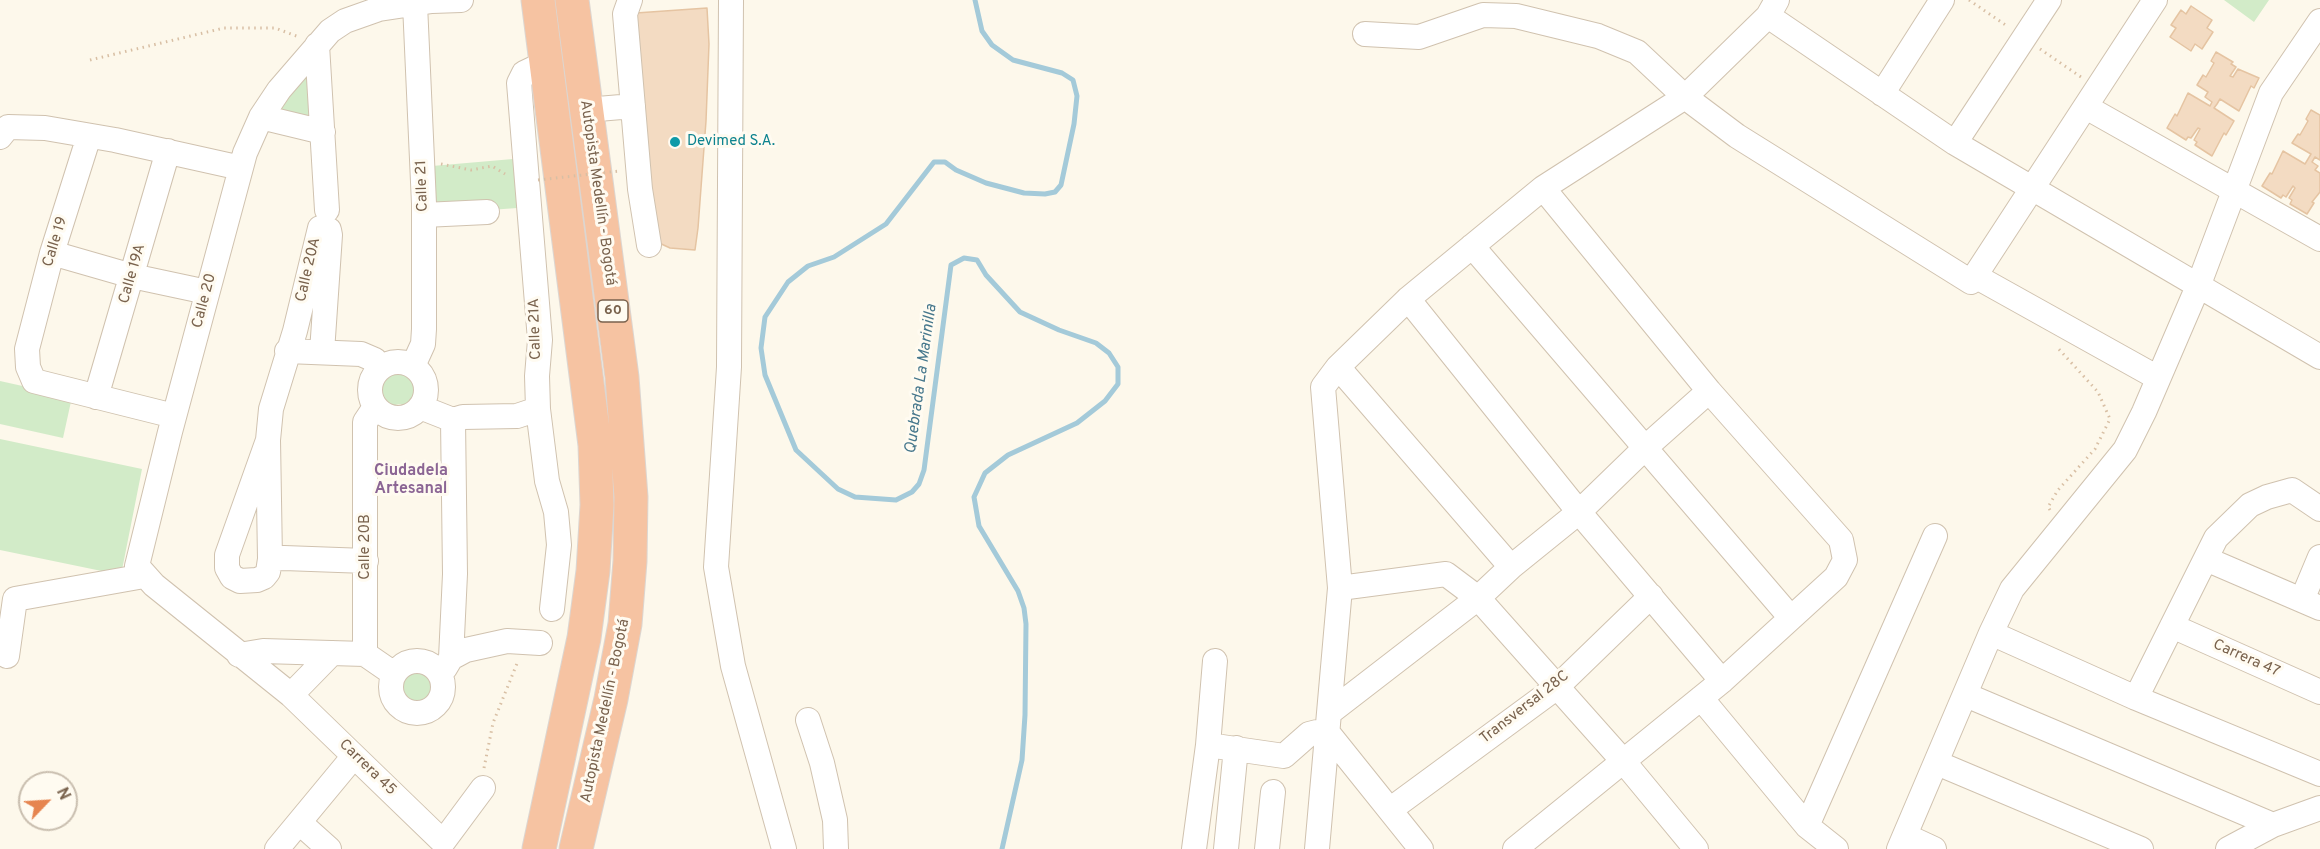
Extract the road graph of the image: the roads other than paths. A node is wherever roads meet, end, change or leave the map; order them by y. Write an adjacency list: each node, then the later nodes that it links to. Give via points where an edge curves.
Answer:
1 (461, 0): 9 (street, Calle 20)
2 (538, 0): 14 (highway, 60)
3 (572, 0): 19 (highway, Autopista Medellín - Bogotá / 60)
4 (630, 0): 17 (street, via 625,14)
5 (730, 0): 114 (street, via 729,367 716,567 733,666)
6 (1942, 0): 15 (street)
7 (2049, 0): 24 (street)
8 (2155, 0): 18 (street)
9 (415, 4): 13 (street, Calle 20, via 379,9 345,21); 32 (street, Calle 21)
10 (1772, 8): 15 (street); 16 (street)
11 (2320, 21): 29 (street, via 2271,93)
12 (1365, 34): 16 (street, via 1419,37 1483,15 1516,16 1598,36 1637,51)
13 (317, 45): 20 (street, Calle 20); 21 (street)
14 (547, 62): 53 (street, Calle 21A, via 524,73 519,83 533,183 540,340); 111 (highway, 60, via 595,445 597,505 584,638)
15 (1882, 94): 24 (street)
16 (1685, 97): 27 (street); 38 (street, via 1737,136 1971,282)
17 (633, 106): 19 (street); 34 (street, via 640,189)
18 (2086, 107): 28 (street); 29 (street)
19 (586, 110): 91 (highway, Autopista Medellín - Bogotá / 60, via 622,377 631,497 625,624)
20 (261, 117): 21 (street); 26 (street, Calle 20)
21 (323, 132): 30 (street)
22 (89, 136): 23 (street, via 45,128 8,127); 25 (street); 36 (street, Calle 19)
23 (0, 137)
24 (1955, 143): 28 (street)
25 (168, 151): 26 (street); 37 (street, Calle 19A)
26 (241, 168): 40 (street, Calle 20)
27 (1543, 188): 35 (street); 49 (street)
28 (2033, 188): 38 (street); 39 (street)
29 (2234, 190): 33 (street); 39 (street)
30 (327, 210)
31 (487, 212): 32 (street)
32 (424, 215): 45 (street, Calle 21, via 423,344)
33 (2320, 239)
34 (650, 245)
35 (1472, 246): 41 (street); 57 (street)
36 (52, 253): 37 (street); 50 (street, Calle 19, via 27,349 28,366 34,381)
37 (132, 276): 40 (street); 50 (street, Calle 19A)
38 (1975, 276): 48 (street)
39 (2199, 284): 44 (street); 48 (street)
40 (207, 292): 54 (street, Calle 20)
41 (1408, 299): 46 (street); 59 (street)
42 (287, 351): 43 (street); 43 (street, Calle 20A, via 320,228 329,230 330,235); 56 (street, Calle 20A, via 271,409)
43 (322, 352): 47 (street, via 360,354 375,360)
44 (2320, 357)
45 (413, 366): 47 (street, via 396,361); 52 (street, via 425,385)
46 (1338, 367): 66 (street); 68 (street, via 1323,387)
47 (380, 368): 51 (street, via 369,391)
48 (2158, 378): 75 (street, via 2125,450 2013,589)
49 (1709, 391): 57 (street); 73 (street, via 1841,540 1845,560 1836,577)
50 (96, 397): 54 (street)
51 (375, 407): 52 (street, via 394,418 408,416); 65 (street, Calle 20B, via 365,422)
52 (420, 407): 55 (street)
53 (538, 409): 55 (street, via 517,416); 72 (street, Calle 21A, via 560,545)
54 (174, 416): 67 (street, Calle 20, via 137,566)
55 (453, 420): 82 (street, via 455,574)
56 (268, 440): 61 (street, Calle 20A); 62 (street, Calle 20A)
57 (1646, 447): 59 (street); 73 (street)
58 (2320, 509): 64 (street, via 2292,490 2267,497 2250,505 2216,538)
59 (1579, 512): 66 (street); 69 (street)
60 (1935, 536): 106 (street)
61 (231, 547): 62 (street); 62 (street, via 227,568 232,577 240,580 264,577)
62 (269, 552): 65 (street, via 284,558)
63 (2320, 557): 71 (street)
64 (2206, 559): 71 (street); 74 (street)
65 (366, 561): 78 (street, Calle 20B)
66 (1511, 567): 70 (street)
67 (144, 576): 79 (street, Carrera 45); 80 (street, via 15,599)
68 (1340, 588): 70 (street, via 1446,574); 93 (street)
69 (1650, 596): 84 (street); 85 (street, Transversal 28C)
70 (1478, 598): 85 (street); 93 (street)
71 (2311, 604)
72 (552, 609)
73 (1791, 618): 84 (street)
74 (2172, 626): 86 (street, Carrera 47); 90 (street)
75 (1991, 633): 87 (street); 90 (street)
76 (540, 643): 82 (street, via 507,641 466,650)
77 (332, 653): 78 (street); 79 (street, via 263,651); 88 (street)
78 (365, 654): 83 (street)
79 (239, 655): 88 (street, Carrera 45)
80 (7, 656)
81 (1215, 661): 94 (street)
82 (446, 667): 83 (street, via 413,660); 83 (street, via 443,693 425,712 400,707 392,692)
83 (394, 674)
84 (1722, 681): 89 (street)
85 (1557, 687): 97 (street); 103 (street, Transversal 28C)
86 (2320, 692)
87 (1966, 694): 98 (street); 105 (street)
88 (291, 695): 96 (street, Carrera 45)
89 (1701, 698): 97 (street); 106 (street)
90 (2136, 698): 99 (street)
91 (611, 699): 112 (highway, Autopista Medellín - Bogotá / 60); 113 (highway, via 608,780)
92 (808, 720): 115 (street, via 835,820)
93 (1329, 723): 95 (street, via 1284,756); 103 (street); 119 (street)
94 (1208, 745): 95 (street); 116 (street)
95 (1236, 748): 117 (street)
96 (354, 756): 104 (street); 108 (street, Carrera 45)
97 (1624, 762): 121 (street); 122 (street)
98 (1936, 763): 107 (street); 125 (street)
99 (2320, 774)
100 (483, 788): 108 (street)
101 (1273, 792): 118 (street)
102 (2320, 808): 105 (street)
103 (1390, 809): 120 (street)
104 (300, 823): 109 (street); 110 (street)
105 (2273, 825): 126 (street)
106 (1807, 826): 123 (street)
107 (1902, 842): 124 (street)
108 (444, 845)
109 (277, 849)
110 (329, 849)
111 (539, 849)
112 (576, 849)
113 (598, 849)
114 (784, 849)
115 (836, 849)
116 (1194, 849)
117 (1226, 849)
118 (1268, 849)
119 (1317, 849)
120 (1421, 849)
121 (1515, 849)
122 (1696, 849)
123 (1836, 849)
124 (1934, 849)
125 (2141, 849)
126 (2228, 849)

